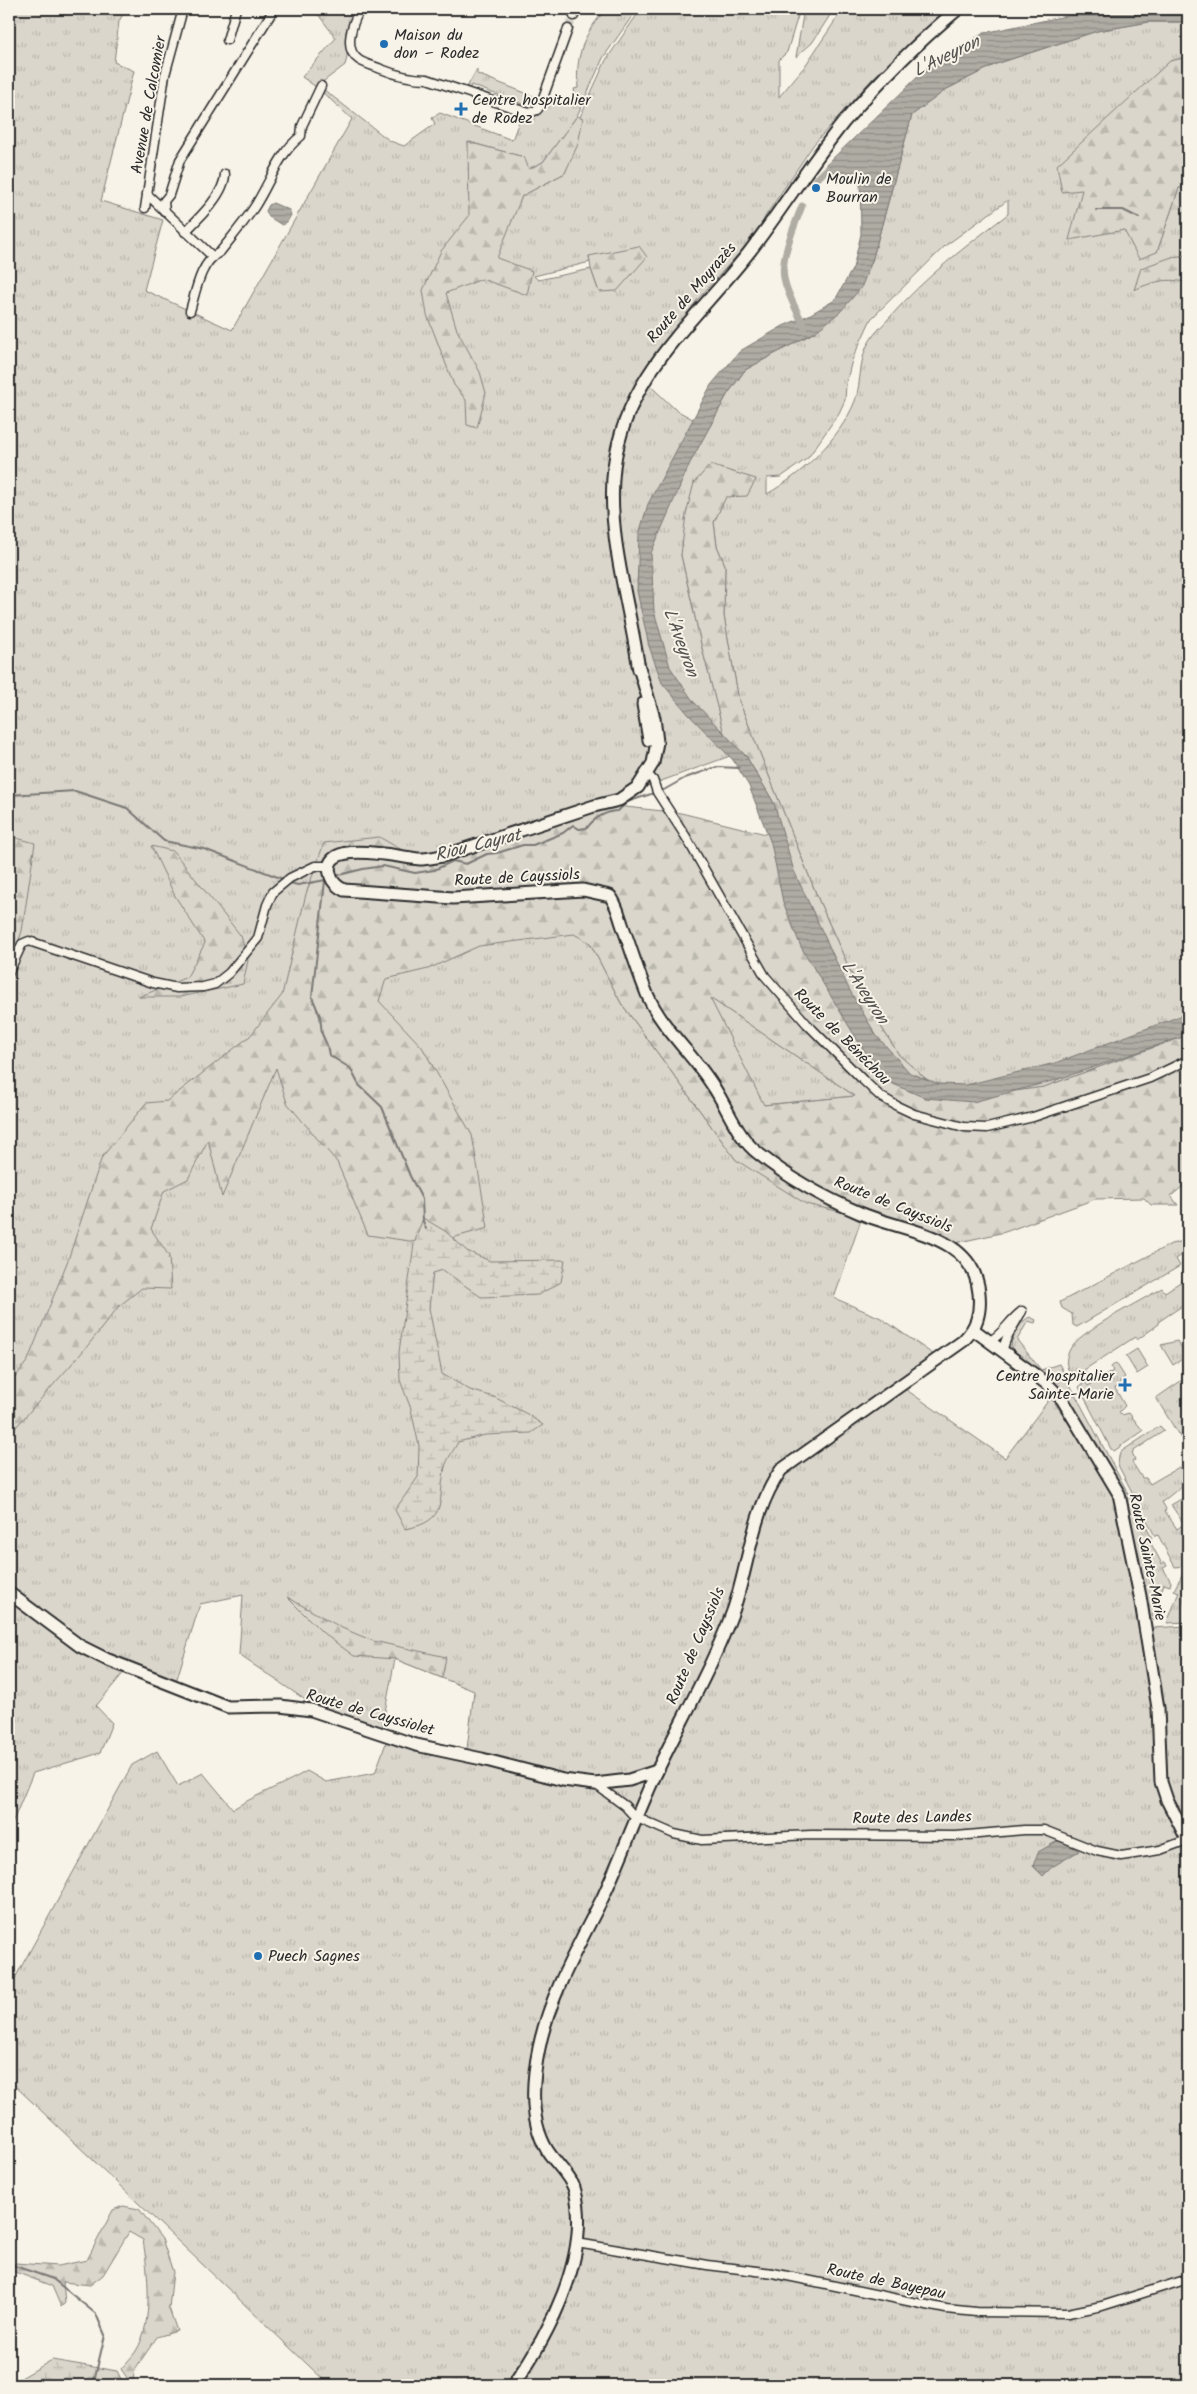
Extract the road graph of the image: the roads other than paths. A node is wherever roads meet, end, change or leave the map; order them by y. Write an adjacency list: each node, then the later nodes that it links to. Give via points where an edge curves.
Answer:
1 (183, 9): 10 (street, Avenue de Calcomier, via 165,75)
2 (236, 9): 7 (street)
3 (274, 9): 12 (street, via 180,160 164,201)
4 (360, 9): 6 (street, via 350,34 350,46 357,59 388,72 412,79 427,79 529,113 540,106)
5 (958, 9): 16 (street, Route de Moyrazès, via 892,70 842,125 748,253 659,356 638,390 622,428 614,466 612,502 650,744)
6 (568, 29)
7 (227, 40)
8 (321, 86): 14 (street, via 302,126 301,136 290,145 273,170 254,208 220,252)
9 (225, 174): 13 (street, via 225,184 194,226)
10 (147, 194): 11 (street, Avenue de Calcomier); 12 (street)
11 (145, 208)
12 (165, 212): 13 (street)
13 (185, 232): 14 (street)
14 (212, 256): 15 (street)
15 (190, 311)
16 (646, 773): 17 (street, via 594,806 443,856 421,859 346,852 336,856); 19 (street, Route de Bénéchou, via 686,836 765,976 863,1080 897,1106 914,1114 964,1127 987,1128 1033,1117 1150,1078)
17 (329, 868): 18 (street, via 316,866 273,892 258,938 229,973 215,984 177,988 153,983 29,941 22,944); 20 (street, Route de Cayssiols, via 334,883 344,890 454,898 583,890 610,896 648,996 713,1085 746,1142 758,1154 810,1188 860,1213 934,1238 958,1250 974,1269 978,1284 979,1314)
18 (9, 972)
19 (1188, 1060)
20 (974, 1330): 21 (street, Route Sainte-Marie); 24 (street, Route de Cayssiols, via 781,1470 768,1488 733,1610)
21 (990, 1341): 22 (street, Route Sainte-Marie); 22 (street, via 1000,1336 1022,1311)
22 (1002, 1351): 27 (street, Route Sainte-Marie, via 1062,1399 1119,1494 1155,1689 1161,1782)
23 (9, 1593): 25 (street, Route de Cayssiolet, via 80,1646 218,1704 311,1710 416,1745 539,1775)
24 (657, 1772): 25 (street, Route de Cayssiolet, via 629,1780); 26 (street, Route de Cayssiols)
25 (595, 1784): 26 (street, via 625,1806)
26 (635, 1818): 27 (street, Route des Landes, via 674,1834 702,1840 811,1835 956,1836 1044,1830 1098,1851 1122,1856 1160,1850); 28 (street, via 621,1858 556,1993 538,2049 533,2090 538,2131 575,2190)
27 (1188, 1840)
28 (577, 2243): 29 (street, Route de Bayepau, via 773,2273 946,2309 976,2312 1068,2313 1102,2306); 30 (street, via 553,2316 534,2358)
29 (1188, 2278)
30 (513, 2385)

